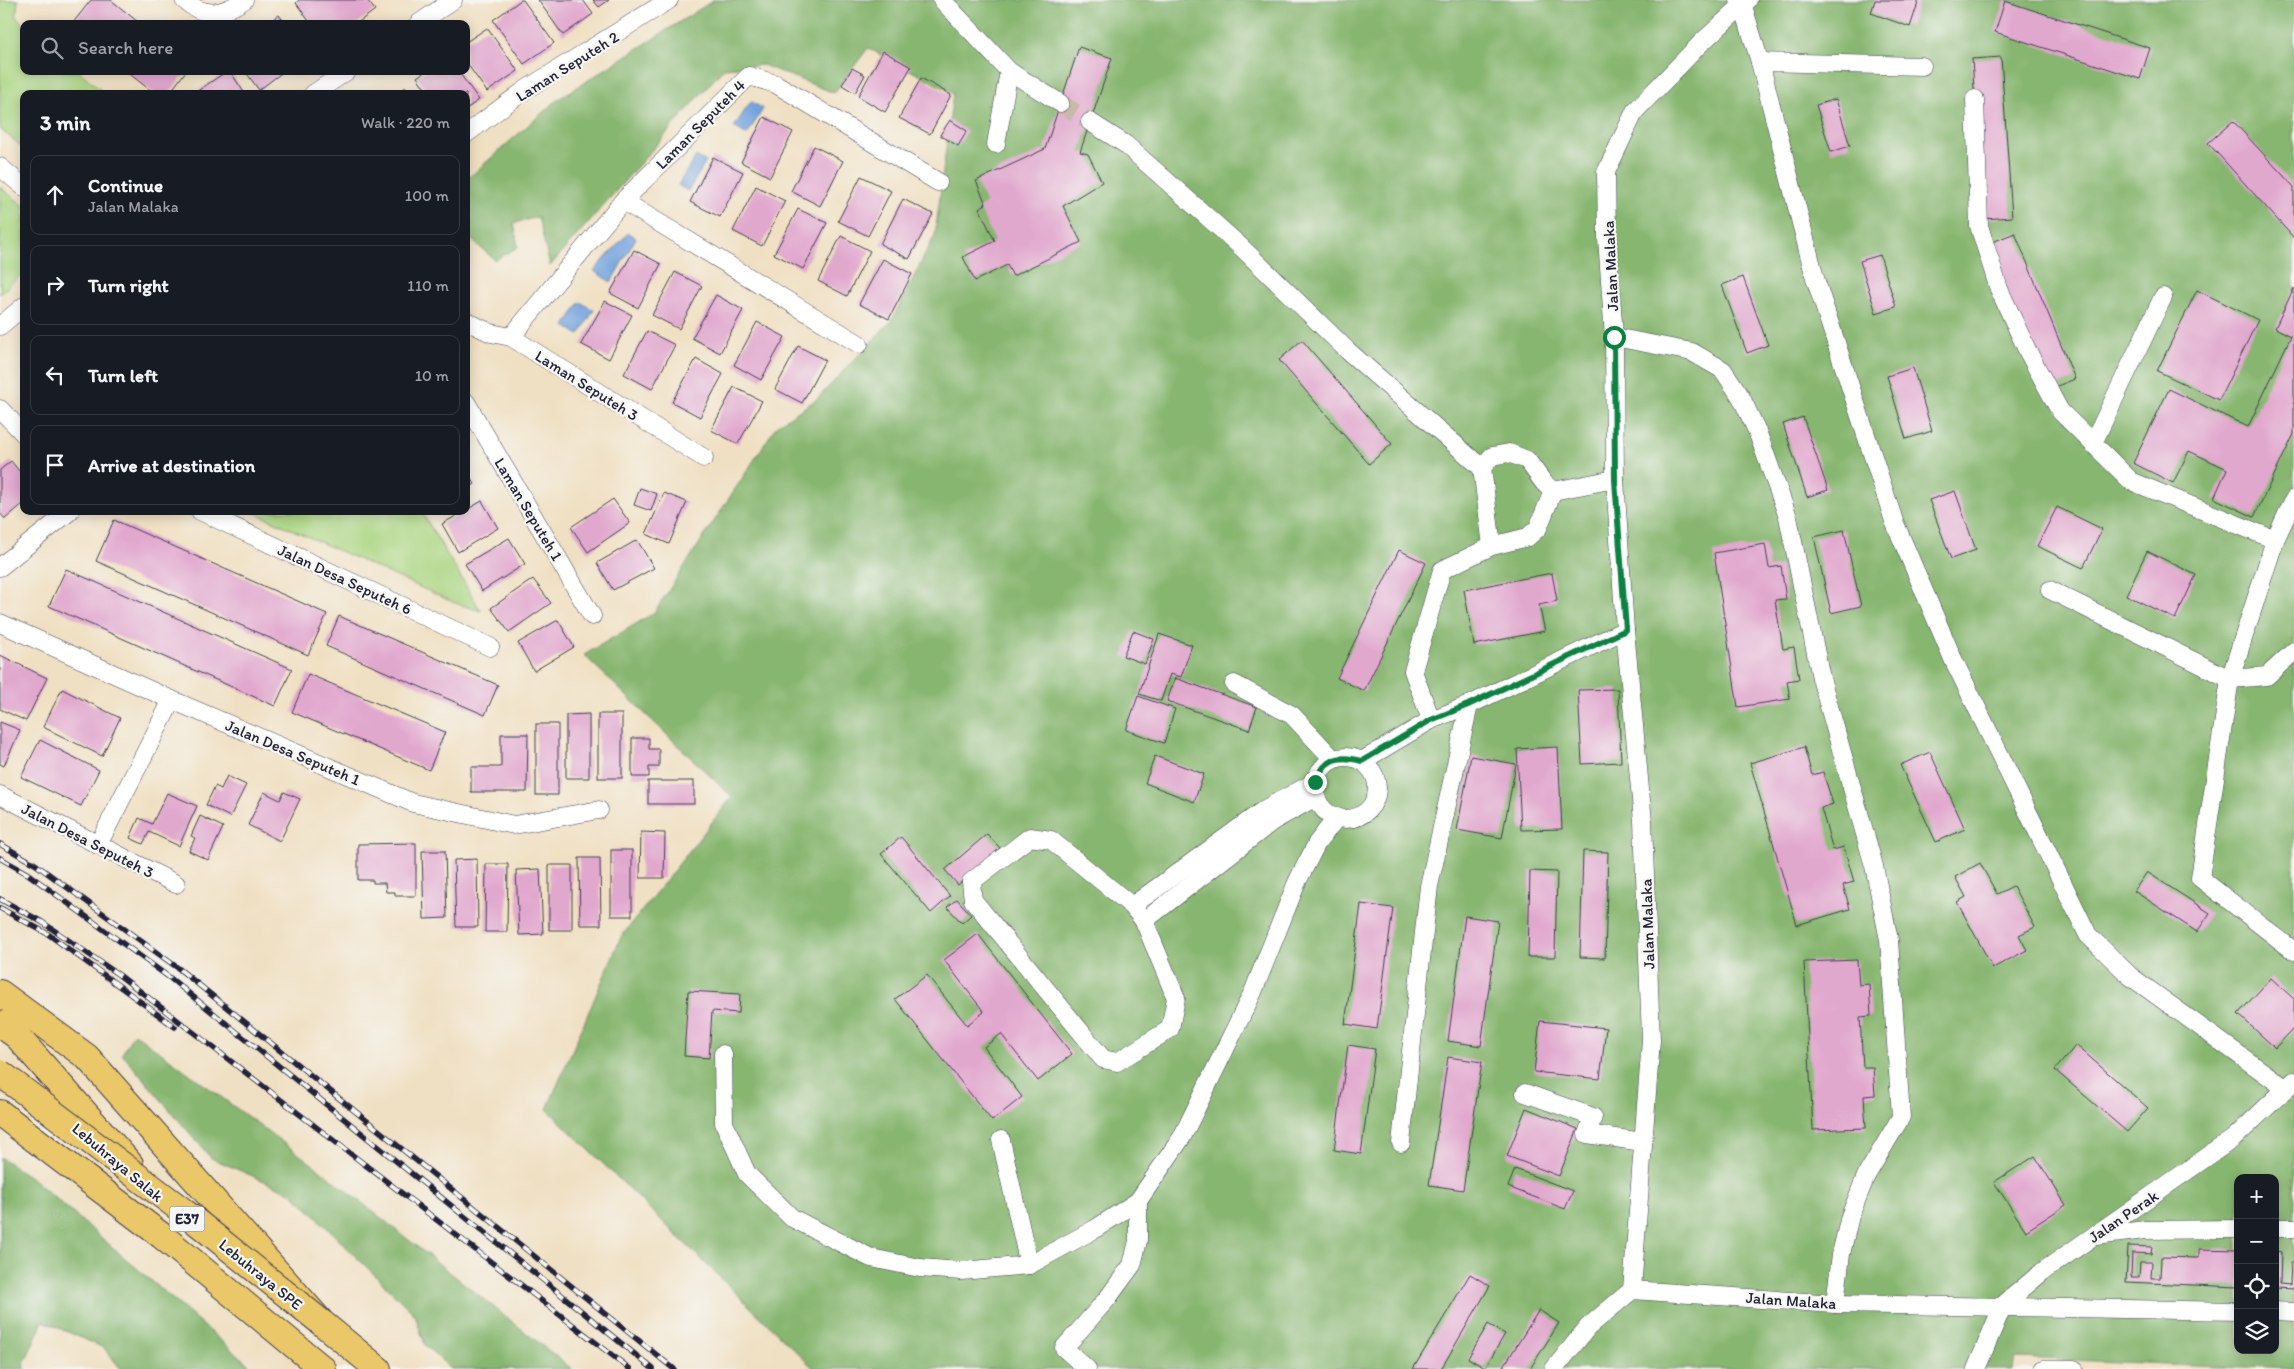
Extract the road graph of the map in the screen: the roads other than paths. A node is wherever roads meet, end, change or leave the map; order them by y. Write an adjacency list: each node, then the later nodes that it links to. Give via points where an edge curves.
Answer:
1 (184, 0): 2 (street, via 194,9 219,12)
2 (244, 0)
3 (454, 0): 7 (street)
4 (668, 0): 16 (street, Laman Seputeh 2, via 525,90)
5 (942, 0): 10 (street)
6 (1743, 2): 8 (street); 27 (street, Jalan Malaka, via 1635,111 1606,172)
7 (424, 20)
8 (1760, 62): 9 (street); 70 (street, via 1815,278 1894,520 1953,659 2088,936 2130,976)
9 (1922, 66)
10 (1009, 71): 14 (street); 17 (street)
11 (341, 75): 12 (street)
12 (319, 90)
13 (1975, 99): 32 (street, via 1979,226 1999,289 2060,410)
14 (1060, 103)
15 (1090, 122): 34 (street, via 1126,144 1240,246 1348,351)
16 (470, 131)
17 (996, 144)
18 (0, 167): 20 (street)
19 (938, 182): 21 (street, Laman Seputeh 4, via 776,84 749,76)
20 (20, 184)
21 (623, 201): 26 (street, Laman Seputeh 4); 28 (street)
22 (2163, 297): 32 (street)
23 (20, 309): 25 (street)
24 (470, 323): 26 (street, Laman Seputeh 3, via 491,333)
25 (0, 326)
26 (511, 337): 33 (street, Laman Seputeh 3)
27 (1614, 337): 35 (street, Jalan Malaka); 85 (street, via 1692,352 1723,370 1741,397 1788,517 1821,678 1874,866 1889,940 1901,1117 1866,1176 1850,1216)
28 (859, 344)
29 (0, 409): 31 (street)
30 (470, 409): 44 (street, Laman Seputeh 1)
31 (20, 430)
32 (2093, 443): 40 (street, via 2131,481)
33 (704, 458)
34 (1482, 468): 36 (street, via 1492,456 1509,452 1528,460); 41 (street)
35 (1615, 480): 36 (street); 46 (street, Jalan Malaka)
36 (1553, 491): 41 (street, via 1538,528 1528,537)
37 (2294, 499): 40 (street)
38 (65, 515): 42 (street)
39 (209, 515): 47 (street, Jalan Desa Seputeh 6)
40 (2275, 540): 49 (street)
41 (1492, 546): 53 (street, via 1442,570 1413,671)
42 (0, 567)
43 (2050, 590): 49 (street)
44 (592, 616)
45 (0, 623): 51 (street, Jalan Desa Seputeh 1)
46 (1626, 630): 52 (street); 75 (street, Jalan Malaka, via 1644,831 1651,1040)
47 (490, 647)
48 (2294, 651): 49 (street, via 2267,676)
49 (2230, 679): 64 (street, via 2200,878)
50 (1234, 684): 54 (street, via 1292,715)
51 (172, 700): 58 (street, Jalan Desa Seputeh 1, via 413,803 514,826); 60 (street)
52 (1468, 705): 53 (street); 76 (street, via 1430,886)
53 (1431, 720): 55 (street)
54 (1333, 759): 55 (street, via 1348,756); 56 (street, via 1321,768)
55 (1362, 761): 59 (street, via 1373,771 1378,785 1375,800 1366,812 1352,818)
56 (1316, 790): 59 (street, via 1324,810); 62 (street, via 1265,810); 63 (street)
57 (0, 795): 60 (street, Jalan Desa Seputeh 3)
58 (599, 810)
59 (1337, 817): 78 (street, via 1317,843 1296,882 1253,992 1182,1137)
60 (98, 845): 61 (street, Jalan Desa Seputeh 3)
61 (176, 884)
62 (1132, 906): 63 (street); 63 (street, via 1051,840 1030,837 971,882 973,900 1103,1059 1117,1062 1170,1029 1176,998)
63 (1144, 921)
64 (2294, 951)
65 (0, 993): 90 (highway, bridge, via 87,1057)
66 (0, 1024): 77 (highway, via 18,1036)
67 (724, 1054): 83 (street, via 724,1123 747,1174 792,1218 871,1258 920,1268 961,1271)
68 (0, 1068): 77 (highway, Lebuhraya Salak / E37)
69 (0, 1073): 90 (highway, Lebuhraya SPE, bridge, via 183,1211)
70 (2290, 1085): 82 (street, Jalan Perak, via 2234,1138)
71 (1525, 1093): 75 (street, via 1593,1117 1587,1134)
72 (0, 1113): 92 (highway, Lebuhraya SPE, via 162,1236)
73 (0, 1121): 91 (highway)
74 (1001, 1140): 83 (street)
75 (1643, 1142): 84 (street, Jalan Malaka)
76 (1401, 1143)
77 (159, 1196): 93 (highway, Lebuhraya Salak / E37)
78 (1138, 1201): 83 (street); 94 (street, via 1138,1241 1132,1266 1064,1348)
79 (2279, 1228): 80 (street)
80 (2294, 1228)
81 (2234, 1229): 82 (street, via 2145,1230)
82 (2092, 1237): 86 (street, Jalan Perak, via 2042,1272)
83 (1029, 1265)
84 (1632, 1290): 85 (street, Jalan Malaka); 95 (street, via 1588,1327)
85 (1835, 1304): 86 (street, Jalan Malaka)
86 (2004, 1305): 87 (street, Jalan Malaka); 96 (street, Jalan Perak)
87 (2234, 1310)
88 (2279, 1311): 89 (street)
89 (2294, 1312)
90 (322, 1324): 93 (highway, Lebuhraya SPE)
91 (295, 1369)
92 (323, 1369)
93 (377, 1369)
94 (1087, 1369)
95 (1554, 1369)
96 (1976, 1369)
97 (2043, 1369): 98 (street)
98 (2074, 1369)

